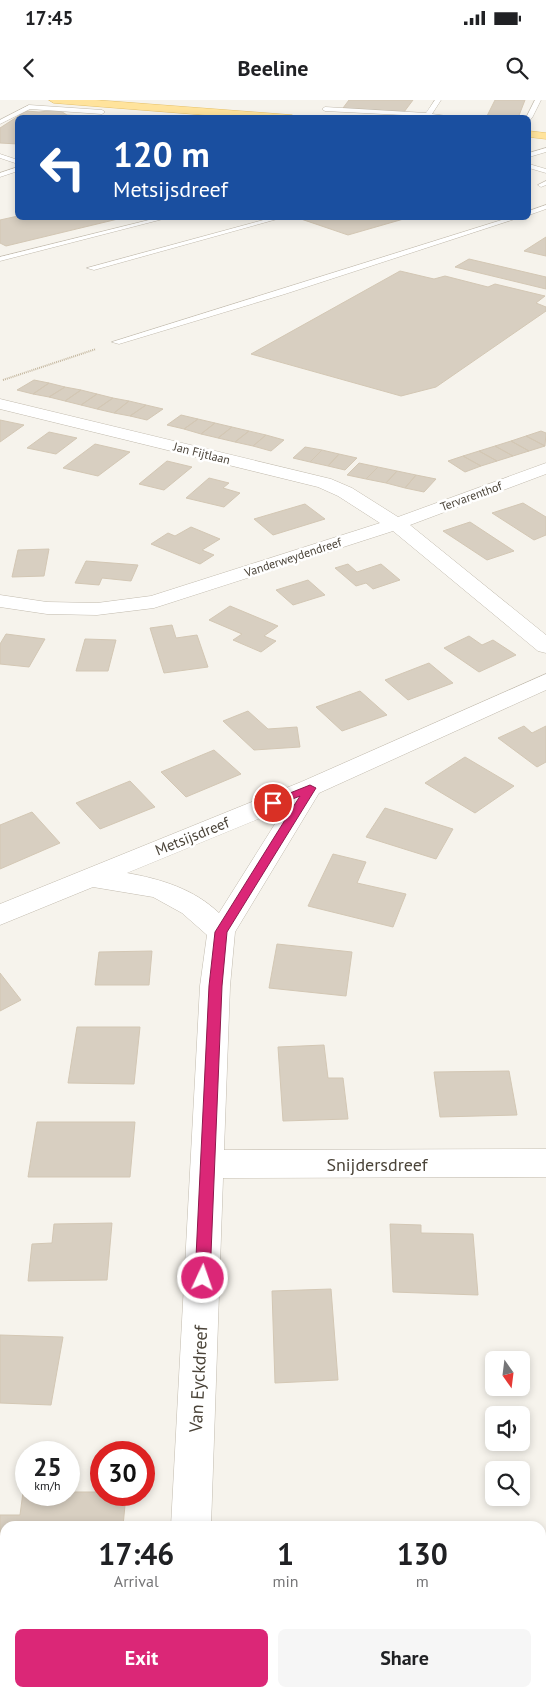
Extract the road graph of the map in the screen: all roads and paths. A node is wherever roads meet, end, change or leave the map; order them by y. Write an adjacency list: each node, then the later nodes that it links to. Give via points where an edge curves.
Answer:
1 (54, 100): 5 (main road)
2 (332, 100): 9 (lane, via 323,111)
3 (438, 100): 9 (lane)
4 (538, 100): 10 (lane)
5 (115, 104): 6 (lane); 8 (main road)
6 (102, 112): 7 (lane); 11 (lane, via 29,107)
7 (98, 115)
8 (254, 115)
9 (428, 115)
10 (530, 115)
11 (0, 122)
12 (531, 134): 13 (main road)
13 (546, 136)
14 (531, 147): 15 (lane)
15 (546, 149): 16 (lane)
16 (531, 154)
17 (0, 156): 18 (lane)
18 (15, 161)
19 (531, 166): 21 (lane)
20 (15, 169): 23 (lane)
21 (544, 169): 22 (lane)
22 (531, 172)
23 (0, 175)
24 (546, 207): 25 (lane)
25 (531, 212)
26 (154, 220): 29 (lane)
27 (270, 220): 30 (lane)
28 (508, 220): 31 (lane)
29 (0, 259)
30 (91, 268)
31 (116, 342): 32 (path)
32 (0, 381)
33 (0, 404): 35 (street, Jan Fijtlaan, via 324,483 345,492)
34 (546, 468): 35 (street, Tervarenthof)
35 (396, 524): 36 (street, Vanderweydendreef, via 154,602 97,609 47,608); 37 (street)
36 (0, 601)
37 (546, 646)
38 (546, 681): 39 (street, Metsijsdreef)
39 (310, 788): 40 (street, Metsijsdreef); 42 (street, Van Eyckdreef)
40 (89, 878): 41 (street, Metsijsdreef); 42 (street, via 133,883 178,896 196,906)
41 (0, 915)
42 (221, 932): 44 (street, Van Eyckdreef)
43 (546, 1163): 44 (street, Snijdersdreef)
44 (208, 1164): 45 (street, Van Eyckdreef)
45 (191, 1521)

